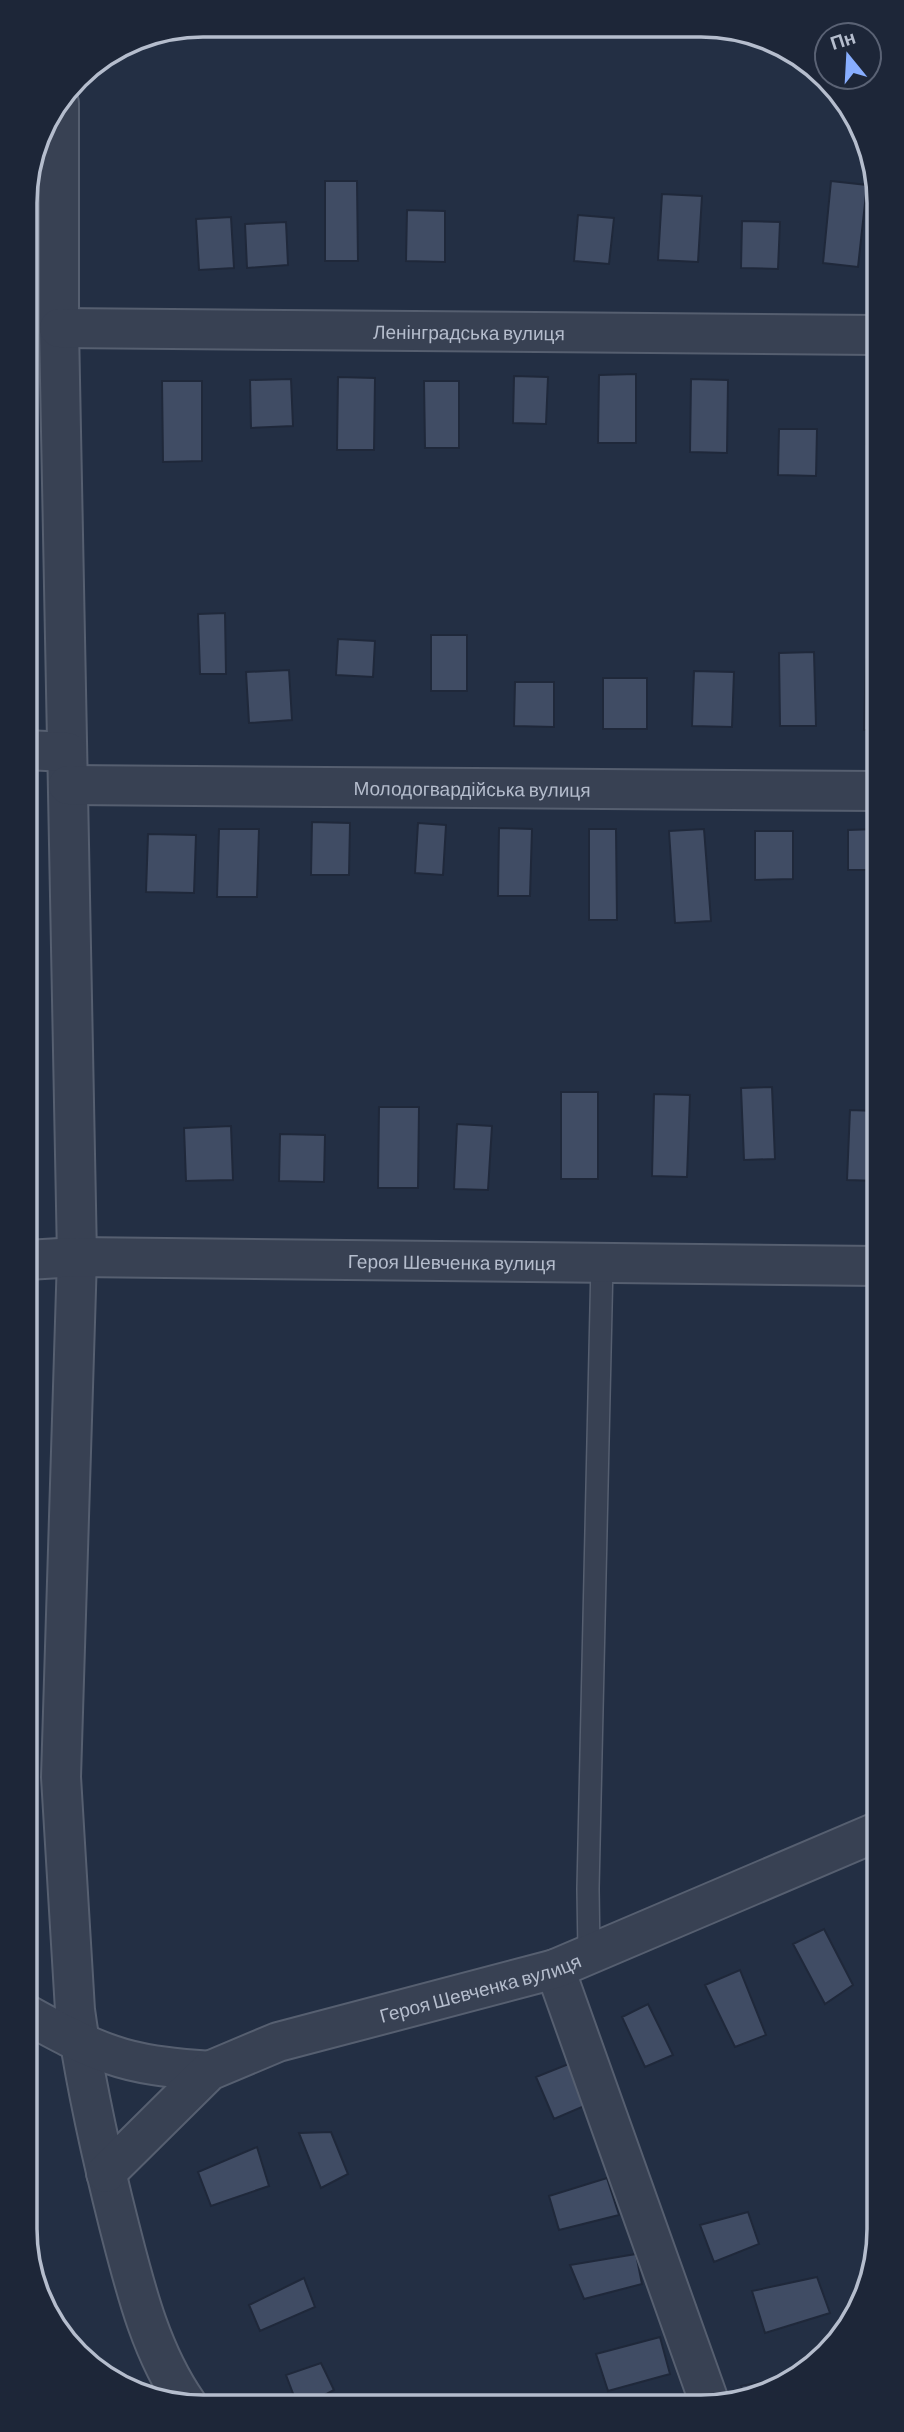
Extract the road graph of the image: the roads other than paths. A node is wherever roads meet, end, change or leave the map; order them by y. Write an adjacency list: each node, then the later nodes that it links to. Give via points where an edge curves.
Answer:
1 (59, 121): 2 (street)
2 (59, 328): 3 (street, Ленінградська вулиця); 5 (street)
3 (867, 335)
4 (37, 755): 5 (street, Молодогвардійська вулиця)
5 (67, 768): 6 (street, Молодогвардійська вулиця); 7 (street)
6 (867, 791)
7 (77, 1257): 8 (street, Героя Шевченка вулиця); 9 (street, Героя Шевченка вулиця); 14 (street, via 61,1777)
8 (37, 1259)
9 (602, 1263): 10 (street, Героя Шевченка вулиця); 12 (lane, via 588,1875)
10 (867, 1266)
11 (867, 1836): 12 (street, Героя Шевченка вулиця)
12 (572, 1961): 15 (street, Героя Шевченка вулиця, via 278,2042); 18 (street)
13 (37, 2020): 14 (street)
14 (79, 2043): 15 (street, via 159,2066); 16 (street)
15 (209, 2071): 16 (street, Героя Шевченка вулиця)
16 (106, 2173): 17 (street, via 150,2335)
17 (182, 2394)
18 (707, 2395)

